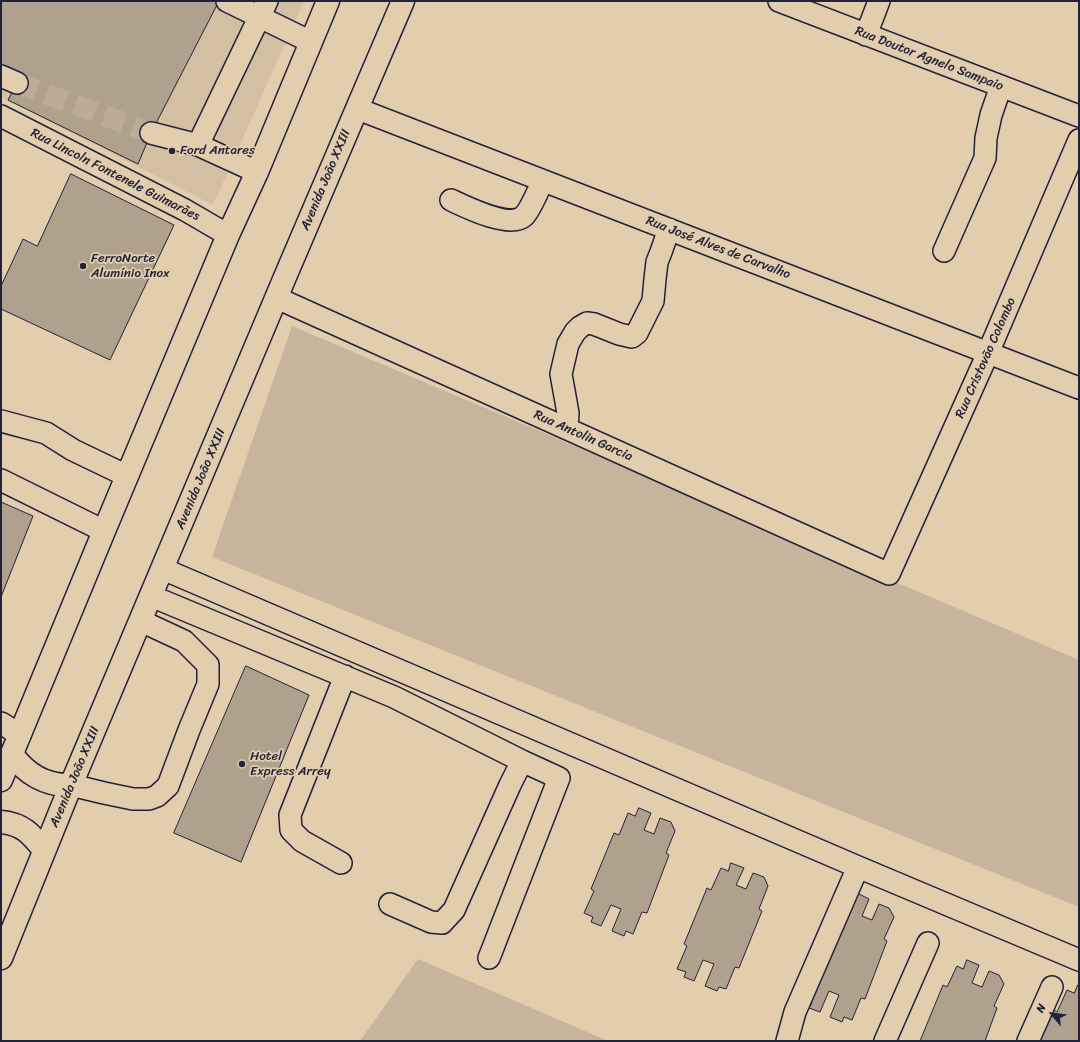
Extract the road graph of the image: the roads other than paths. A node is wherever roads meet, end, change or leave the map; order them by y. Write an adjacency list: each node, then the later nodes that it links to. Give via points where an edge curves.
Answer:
1 (227, 1): 6 (street)
2 (328, 1): 8 (main road)
3 (403, 1): 10 (main road, Avenida João XXIII)
4 (779, 1): 7 (street, Rua Doutor Agnelo Sampaio)
5 (879, 1): 7 (street)
6 (263, 9): 8 (street); 15 (street)
7 (866, 35): 9 (street, Rua Doutor Agnelo Sampaio)
8 (311, 42): 16 (main road)
9 (1001, 86): 11 (street, Rua Doutor Agnelo Sampaio); 21 (street, via 991,115 985,158)
10 (358, 109): 17 (street, Rua José Alves de Carvalho); 22 (main road, Avenida João XXIII)
11 (1079, 116)
12 (2, 118): 20 (street, Rua Lincoln Fontenele Guimarães, via 185,210)
13 (151, 133): 15 (street)
14 (1079, 140): 23 (street, Rua Cristovão Colombo)
15 (198, 145): 16 (street)
16 (257, 172): 20 (main road)
17 (543, 181): 18 (street, via 529,209 523,217 514,220 492,217); 19 (street, Rua José Alves de Carvalho)
18 (451, 200)
19 (669, 229): 23 (street, Rua José Alves de Carvalho); 26 (street, via 657,262 654,301 637,333 632,337 624,336 587,323 575,332 568,344 561,374 568,413)
20 (228, 235): 27 (main road)
21 (944, 251)
22 (277, 298): 26 (street, Rua Antolin Garcia); 30 (main road, Avenida João XXIII)
23 (988, 353): 24 (street, Rua José Alves de Carvalho); 31 (street, Rua Cristovão Colombo)
24 (1079, 388)
25 (1, 421): 27 (street, via 46,433 73,450)
26 (567, 428): 31 (street, Rua Antolin Garcia)
27 (127, 476): 29 (main road)
28 (1, 480): 29 (street)
29 (104, 531): 36 (main road)
30 (163, 569): 32 (main road, Avenida João XXIII); 43 (street)
31 (889, 574)
32 (151, 596): 33 (main road, Avenida João XXIII); 34 (street)
33 (141, 621): 39 (main road, Avenida João XXIII); 39 (street, via 184,641 208,664 208,684 168,786 157,796 149,799 133,799)
34 (344, 676): 37 (street, via 394,697); 42 (street, via 290,815 291,830 302,841)
35 (1, 723): 36 (street)
36 (16, 744): 38 (main road); 39 (main road, via 19,764 25,770 51,783)
37 (522, 761): 44 (street, via 454,910 442,923 431,922); 47 (street, via 560,778)
38 (1, 780)
39 (71, 785): 41 (main road, Avenida João XXIII)
40 (1, 822): 41 (main road, via 18,826)
41 (44, 850): 46 (main road, Avenida João XXIII)
42 (341, 863)
43 (858, 867): 48 (street); 50 (street, via 795,1012)
44 (390, 904)
45 (928, 943): 51 (street)
46 (1, 958)
47 (489, 958)
48 (1079, 960)
49 (1052, 987): 52 (street)
50 (787, 1041)
51 (885, 1041)
52 (1028, 1041)

